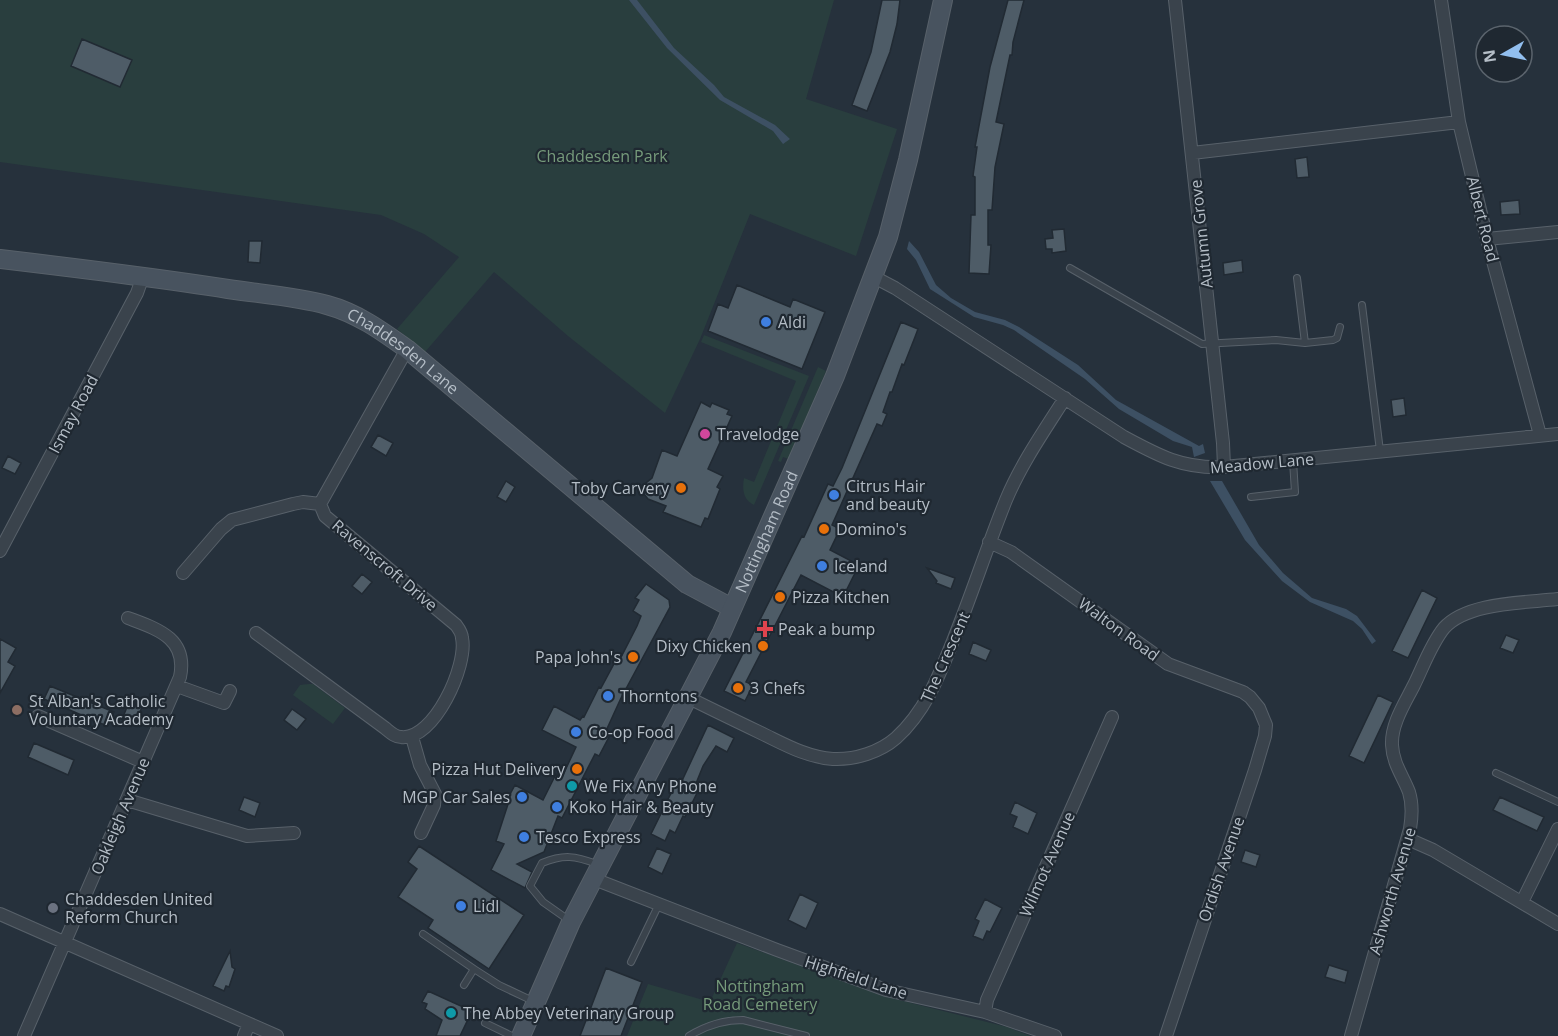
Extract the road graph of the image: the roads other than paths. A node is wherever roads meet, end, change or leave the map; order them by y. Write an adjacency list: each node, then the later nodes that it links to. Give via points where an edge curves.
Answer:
1 (943, 0): 11 (street, Nottingham Road, via 899,196)
2 (1175, 0): 5 (street, Autumn Grove)
3 (1441, 0): 4 (street, Albert Road)
4 (1459, 122): 5 (street); 7 (street, Albert Road)
5 (1192, 153): 16 (street, Autumn Grove)
6 (1558, 232): 7 (street)
7 (1487, 239): 20 (street, Albert Road)
8 (0, 259): 10 (street, Chaddesden Lane)
9 (1070, 268): 16 (lane, via 1202,345)
10 (143, 276): 17 (street, Chaddesden Lane, via 327,305 379,328); 27 (street, Ismay Road, via 138,293)
11 (874, 278): 18 (street, Meadow Lane); 30 (street, Nottingham Road)
12 (1297, 278): 15 (lane)
13 (1362, 305): 21 (lane)
14 (1340, 327): 15 (lane, via 1333,340)
15 (1305, 343): 16 (lane, via 1276,340)
16 (1212, 345): 23 (street, Autumn Grove)
17 (407, 350): 25 (street); 30 (street, Chaddesden Lane, via 687,584)
18 (1065, 398): 23 (street, Meadow Lane, via 1124,437 1171,461 1203,468); 26 (street, The Crescent, via 1012,485)
19 (1558, 434): 20 (street, Meadow Lane)
20 (1540, 435): 21 (street, Meadow Lane)
21 (1380, 452): 22 (street, Meadow Lane)
22 (1293, 461): 23 (street, Meadow Lane); 24 (lane, via 1295,492)
23 (1224, 467)
24 (1251, 497)
25 (320, 504): 28 (street, Ravenscroft Drive, via 303,502 232,520); 39 (street, Ravenscroft Drive, via 325,516 461,633 462,652 446,700 427,727)
26 (989, 542): 35 (street, The Crescent, via 976,584 927,699 902,732 879,749 846,758 812,756); 36 (street, Walton Road, via 1011,552 1168,664 1243,692)
27 (0, 551)
28 (183, 573)
29 (1558, 599): 47 (street, Ashworth Avenue, via 1474,609 1457,617 1442,631 1396,721 1392,738 1396,766 1412,806)
30 (732, 608): 35 (street, Nottingham Road)
31 (128, 618): 33 (street, Oakleigh Avenue, via 162,631 171,639 180,658)
32 (256, 633): 39 (street, via 398,737)
33 (177, 686): 34 (street, via 224,703); 40 (street, Oakleigh Avenue)
34 (230, 691)
35 (687, 697): 48 (street, Nottingham Road)
36 (1255, 703): 71 (street, Ordish Avenue, via 1264,719 1264,736 1255,770)
37 (38, 716): 40 (street)
38 (1112, 717): 60 (street, Wilmot Avenue)
39 (412, 736): 46 (street, via 420,765 435,794)
40 (143, 762): 42 (street, Oakleigh Avenue)
41 (1496, 773): 43 (lane)
42 (127, 800): 45 (street, via 247,836); 55 (street, Oakleigh Avenue)
43 (1558, 801)
44 (1558, 829): 49 (street)
45 (294, 833)
46 (421, 833)
47 (1408, 839): 49 (street); 72 (street, Ashworth Avenue)
48 (597, 872): 50 (street, Highfield Lane); 52 (street, Nottingham Road); 52 (lane, via 577,856 557,857 542,863 530,886 543,902)
49 (1522, 902): 53 (street)
50 (659, 904): 56 (lane); 60 (street, Highfield Lane, via 886,990)
51 (0, 914): 55 (street)
52 (571, 922): 59 (street, Nottingham Road)
53 (1558, 924)
54 (423, 934): 57 (lane)
55 (64, 942): 62 (street); 63 (street, Oakleigh Avenue)
56 (631, 962)
57 (474, 969): 58 (lane); 59 (lane)
58 (464, 985)
59 (535, 1003): 67 (street, Nottingham Road)
60 (985, 1012): 70 (street, Highfield Lane)
61 (485, 1023): 66 (lane)
62 (249, 1024): 64 (street); 65 (street)
63 (24, 1036)
64 (244, 1036)
65 (277, 1036)
66 (512, 1036)
67 (520, 1036)
68 (689, 1036): 69 (lane, via 733,1020)
69 (806, 1036)
70 (1055, 1036)
71 (1166, 1036)
72 (1351, 1036)

